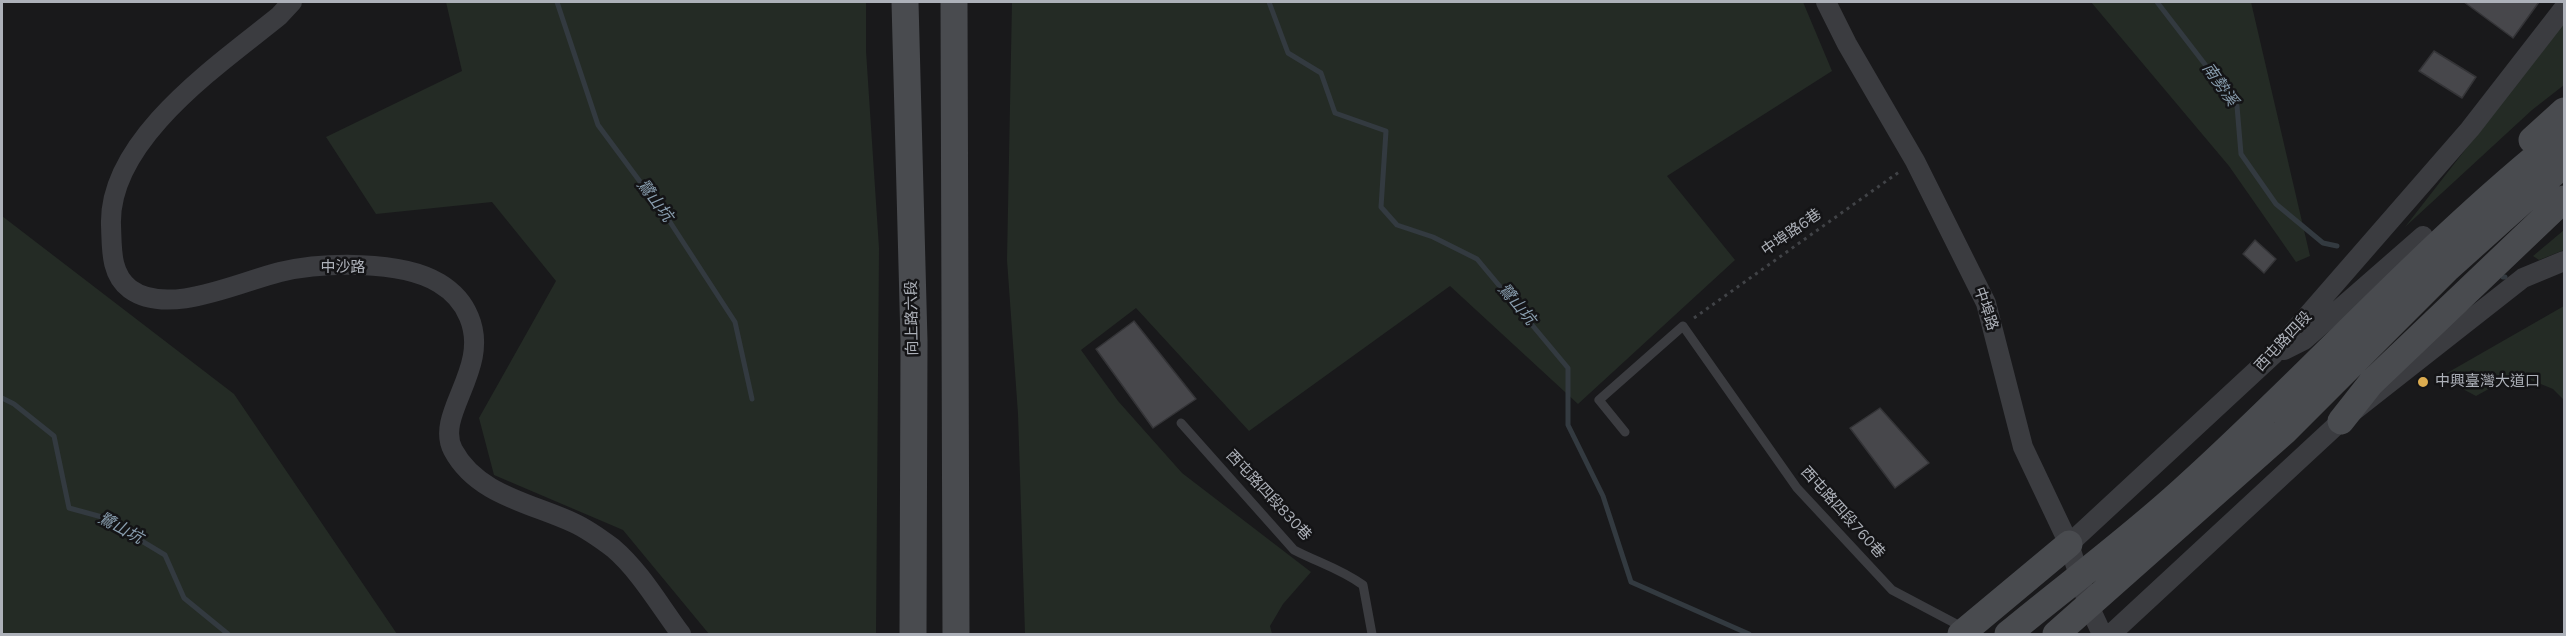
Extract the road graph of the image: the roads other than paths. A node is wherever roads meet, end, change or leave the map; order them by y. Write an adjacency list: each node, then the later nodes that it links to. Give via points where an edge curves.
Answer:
1 (292, 2): 21 (street, 中沙路, via 173,102 142,143 120,178 111,217 112,264 129,288 150,298 177,301 283,271 343,265 403,270 438,282 463,302 474,330 475,358 448,426 452,448 475,478 497,492 576,524 614,549)
2 (905, 2): 22 (street, 向上路六段, via 914,340)
3 (954, 2): 23 (street)
4 (1826, 2): 17 (street, 中埠路, via 1915,161 1986,303 2023,447)
5 (2565, 8): 12 (street, 西屯路四段, via 2457,144)
6 (2565, 111): 10 (street)
7 (2565, 134): 13 (street, via 2517,174)
8 (2565, 164): 19 (street, via 2447,269 2284,432 2145,559)
9 (2565, 199): 14 (street, via 2371,383)
10 (2423, 236): 12 (street, via 2304,340); 13 (street)
11 (2565, 261): 14 (street, via 2523,279)
12 (2273, 355): 17 (street, 西屯路四段)
13 (2286, 391): 18 (street, via 2183,490)
14 (2341, 421): 28 (street)
15 (1181, 423): 24 (lane, 西屯路四段830巷, via 1294,550 1340,569 1363,585)
16 (1625, 432): 20 (lane, 西屯路四段760巷, via 1599,400 1683,326 1797,488 1828,522 1892,590)
17 (2069, 544): 18 (street, 中埠路); 20 (street, 西屯路四段)
18 (2080, 575): 19 (street, 中埠路); 25 (street)
19 (2088, 604): 26 (street); 27 (street, 中埠路)
20 (1964, 632)
21 (681, 634)
22 (913, 634)
23 (956, 634)
24 (1372, 634)
25 (2008, 634)
26 (2056, 634)
27 (2102, 634)
28 (2111, 634)

